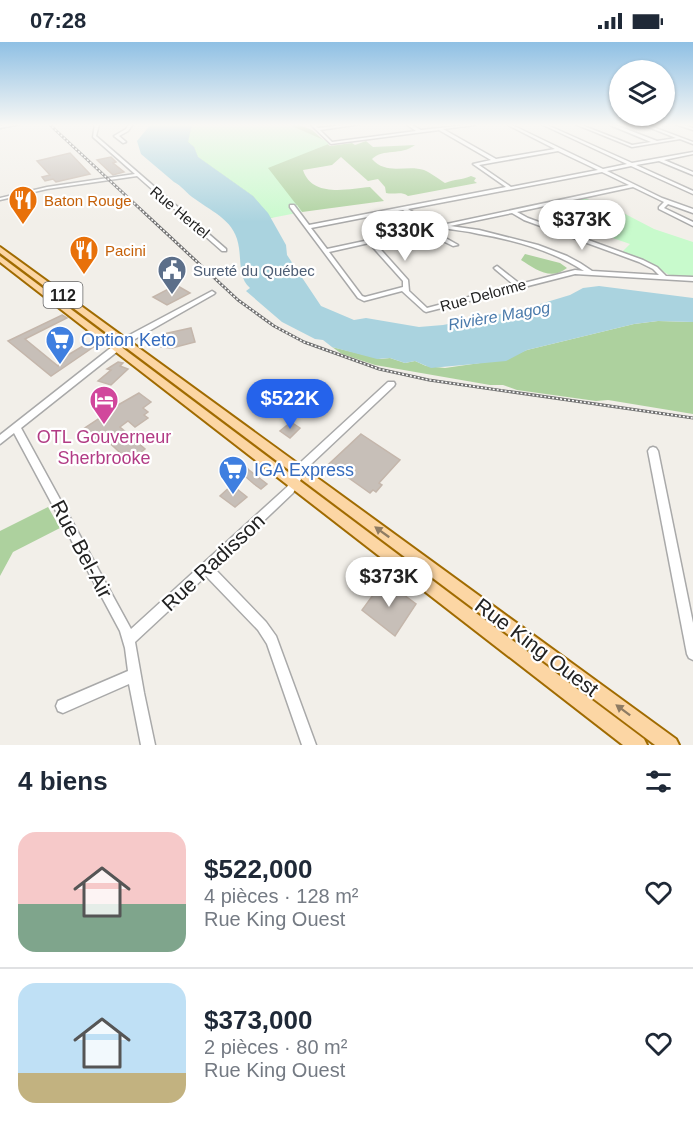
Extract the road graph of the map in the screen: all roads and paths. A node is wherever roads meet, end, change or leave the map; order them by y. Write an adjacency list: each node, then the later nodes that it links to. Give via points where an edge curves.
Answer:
1 (119, 157): 12 (street, Rue Hertel)
2 (488, 157): 8 (street)
3 (515, 157): 8 (street)
4 (574, 157): 10 (street)
5 (614, 157): 9 (street)
6 (670, 157): 7 (street)
7 (657, 159): 9 (street); 11 (street)
8 (494, 160): 14 (street, via 475,164)
9 (630, 164): 10 (street); 15 (street)
10 (601, 170): 13 (street); 14 (street)
11 (693, 174)
12 (137, 175): 16 (street); 29 (street, Rue Hertel)
13 (632, 186): 17 (street); 21 (street)
14 (510, 188): 19 (street)
15 (693, 193)
16 (0, 199)
17 (667, 202): 20 (street); 22 (street, via 661,208)
18 (292, 206): 24 (street)
19 (404, 209): 23 (street, via 419,219); 24 (street)
20 (693, 211)
21 (514, 212): 23 (street); 34 (street, via 641,261)
22 (693, 224)
23 (444, 226): 25 (street); 33 (street, via 528,244)
24 (308, 227): 30 (street)
25 (408, 234): 26 (street); 27 (street, via 442,238)
26 (371, 242): 30 (street); 37 (street, via 406,281)
27 (455, 245)
28 (0, 249): 31 (main road, Rue King Ouest / 112)
29 (224, 250)
30 (326, 251): 37 (street, via 362,299)
31 (2, 258): 39 (main road, Rue King Ouest / 112)
32 (497, 268): 36 (street)
33 (589, 272): 34 (street, Rue Delorme); 36 (street, Rue Delorme)
34 (664, 277): 35 (street, Rue Delorme)
35 (693, 279)
36 (519, 286): 37 (street, Rue Delorme, via 426,309)
37 (406, 290)
38 (212, 293): 39 (street)
39 (122, 344): 41 (street); 44 (main road, Rue King Ouest / 112)
40 (391, 384): 44 (street, Rue Radisson, via 330,440)
41 (16, 428): 42 (street); 46 (street, Rue Bel-Air)
42 (0, 440)
43 (653, 451): 47 (street)
44 (298, 477): 45 (street, Rue Radisson); 52 (main road, Rue King Ouest / 112); 53 (main road, Rue King Ouest / 112, one-way to 44)
45 (207, 569): 46 (street, Rue Radisson); 51 (street, via 272,640)
46 (129, 639): 48 (street, Rue Bel-Air)
47 (693, 654)
48 (134, 675): 49 (street); 50 (street, Rue Bel-Air)
49 (63, 706)
50 (148, 745)
51 (309, 745)
52 (639, 745)
53 (670, 745)

